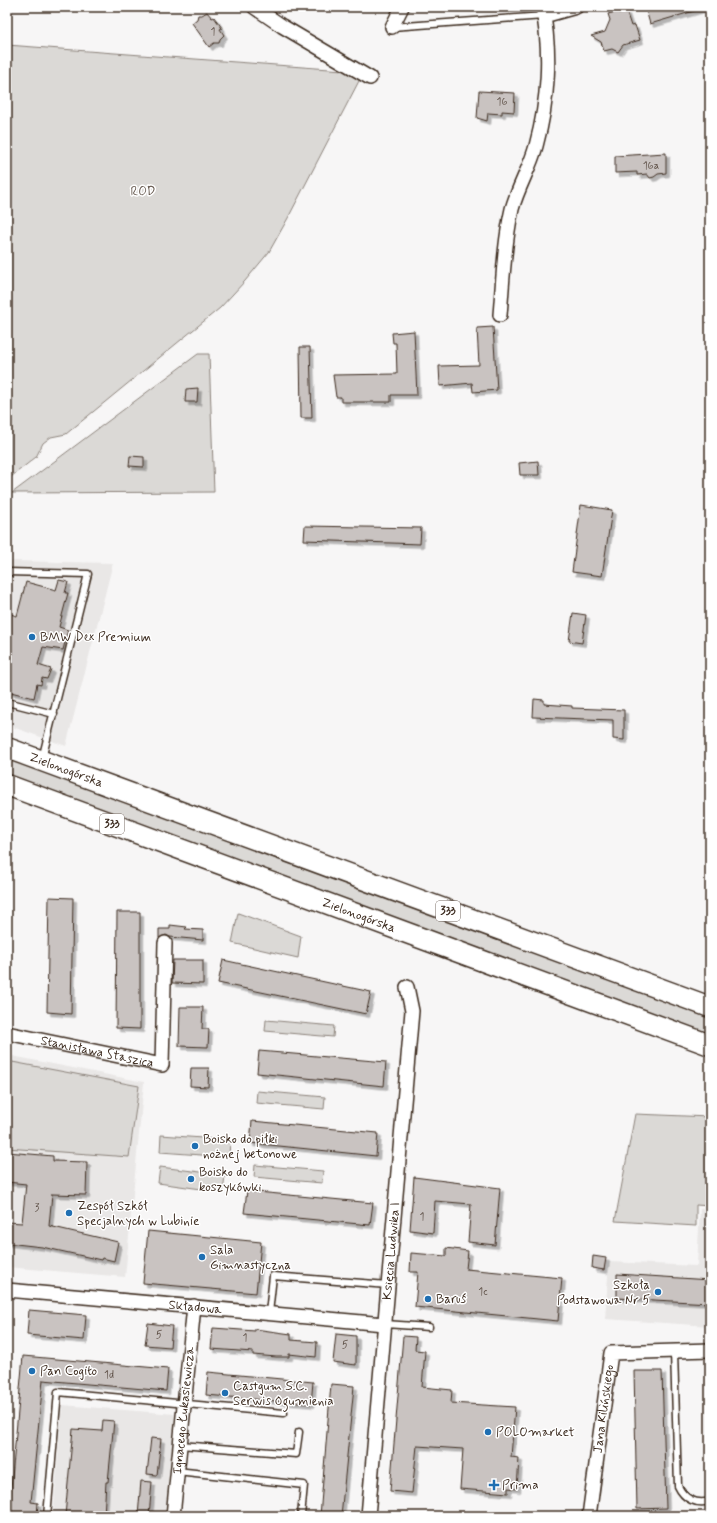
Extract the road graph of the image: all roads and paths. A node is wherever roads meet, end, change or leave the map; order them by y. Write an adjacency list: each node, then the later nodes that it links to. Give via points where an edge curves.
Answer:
1 (254, 7): 6 (street)
2 (402, 7): 5 (street)
3 (576, 7): 4 (street)
4 (543, 12): 5 (lane); 7 (street, via 547,61 545,98 535,148 512,208)
5 (392, 27)
6 (370, 78)
7 (500, 315)
8 (7, 572): 10 (lane, via 88,574)
9 (7, 702): 10 (lane)
10 (54, 714): 12 (lane)
11 (7, 748): 12 (main road, Zielonogórska / 333)
12 (41, 760): 16 (main road, Zielonogórska / 333)
13 (7, 785): 18 (main road, Zielonogórska / 333)
14 (165, 943): 17 (street, Stanisława Staszica, via 162,1065)
15 (407, 987): 19 (street, Księcia Ludwika I, via 412,1011)
16 (710, 1007)
17 (7, 1033)
18 (710, 1045)
19 (388, 1285): 22 (lane, via 273,1276); 23 (street, Księcia Ludwika I)
20 (7, 1290): 21 (street, Składowa)
21 (194, 1306): 22 (street, Składowa); 27 (street, Ignacego Łukasiewicza)
22 (269, 1313): 23 (street, Składowa)
23 (384, 1324): 24 (lane); 36 (street, Księcia Ludwika I)
24 (429, 1327)
25 (710, 1350): 26 (street, Jana Kilińskiego)
26 (674, 1351): 32 (lane, via 678,1486 682,1494 691,1501 702,1504); 37 (street, Jana Kilińskiego, via 611,1353)
27 (183, 1404): 28 (lane); 30 (street, Ignacego Łukasiewicza); 33 (lane, via 58,1392)
28 (284, 1413)
29 (299, 1432): 30 (lane, via 296,1454)
30 (180, 1445): 31 (street, Ignacego Łukasiewicza)
31 (177, 1471): 34 (street, Ignacego Łukasiewicza); 35 (lane, via 304,1485)
32 (710, 1501)
33 (47, 1516)
34 (173, 1516)
35 (301, 1516)
36 (368, 1516)
37 (589, 1516)

